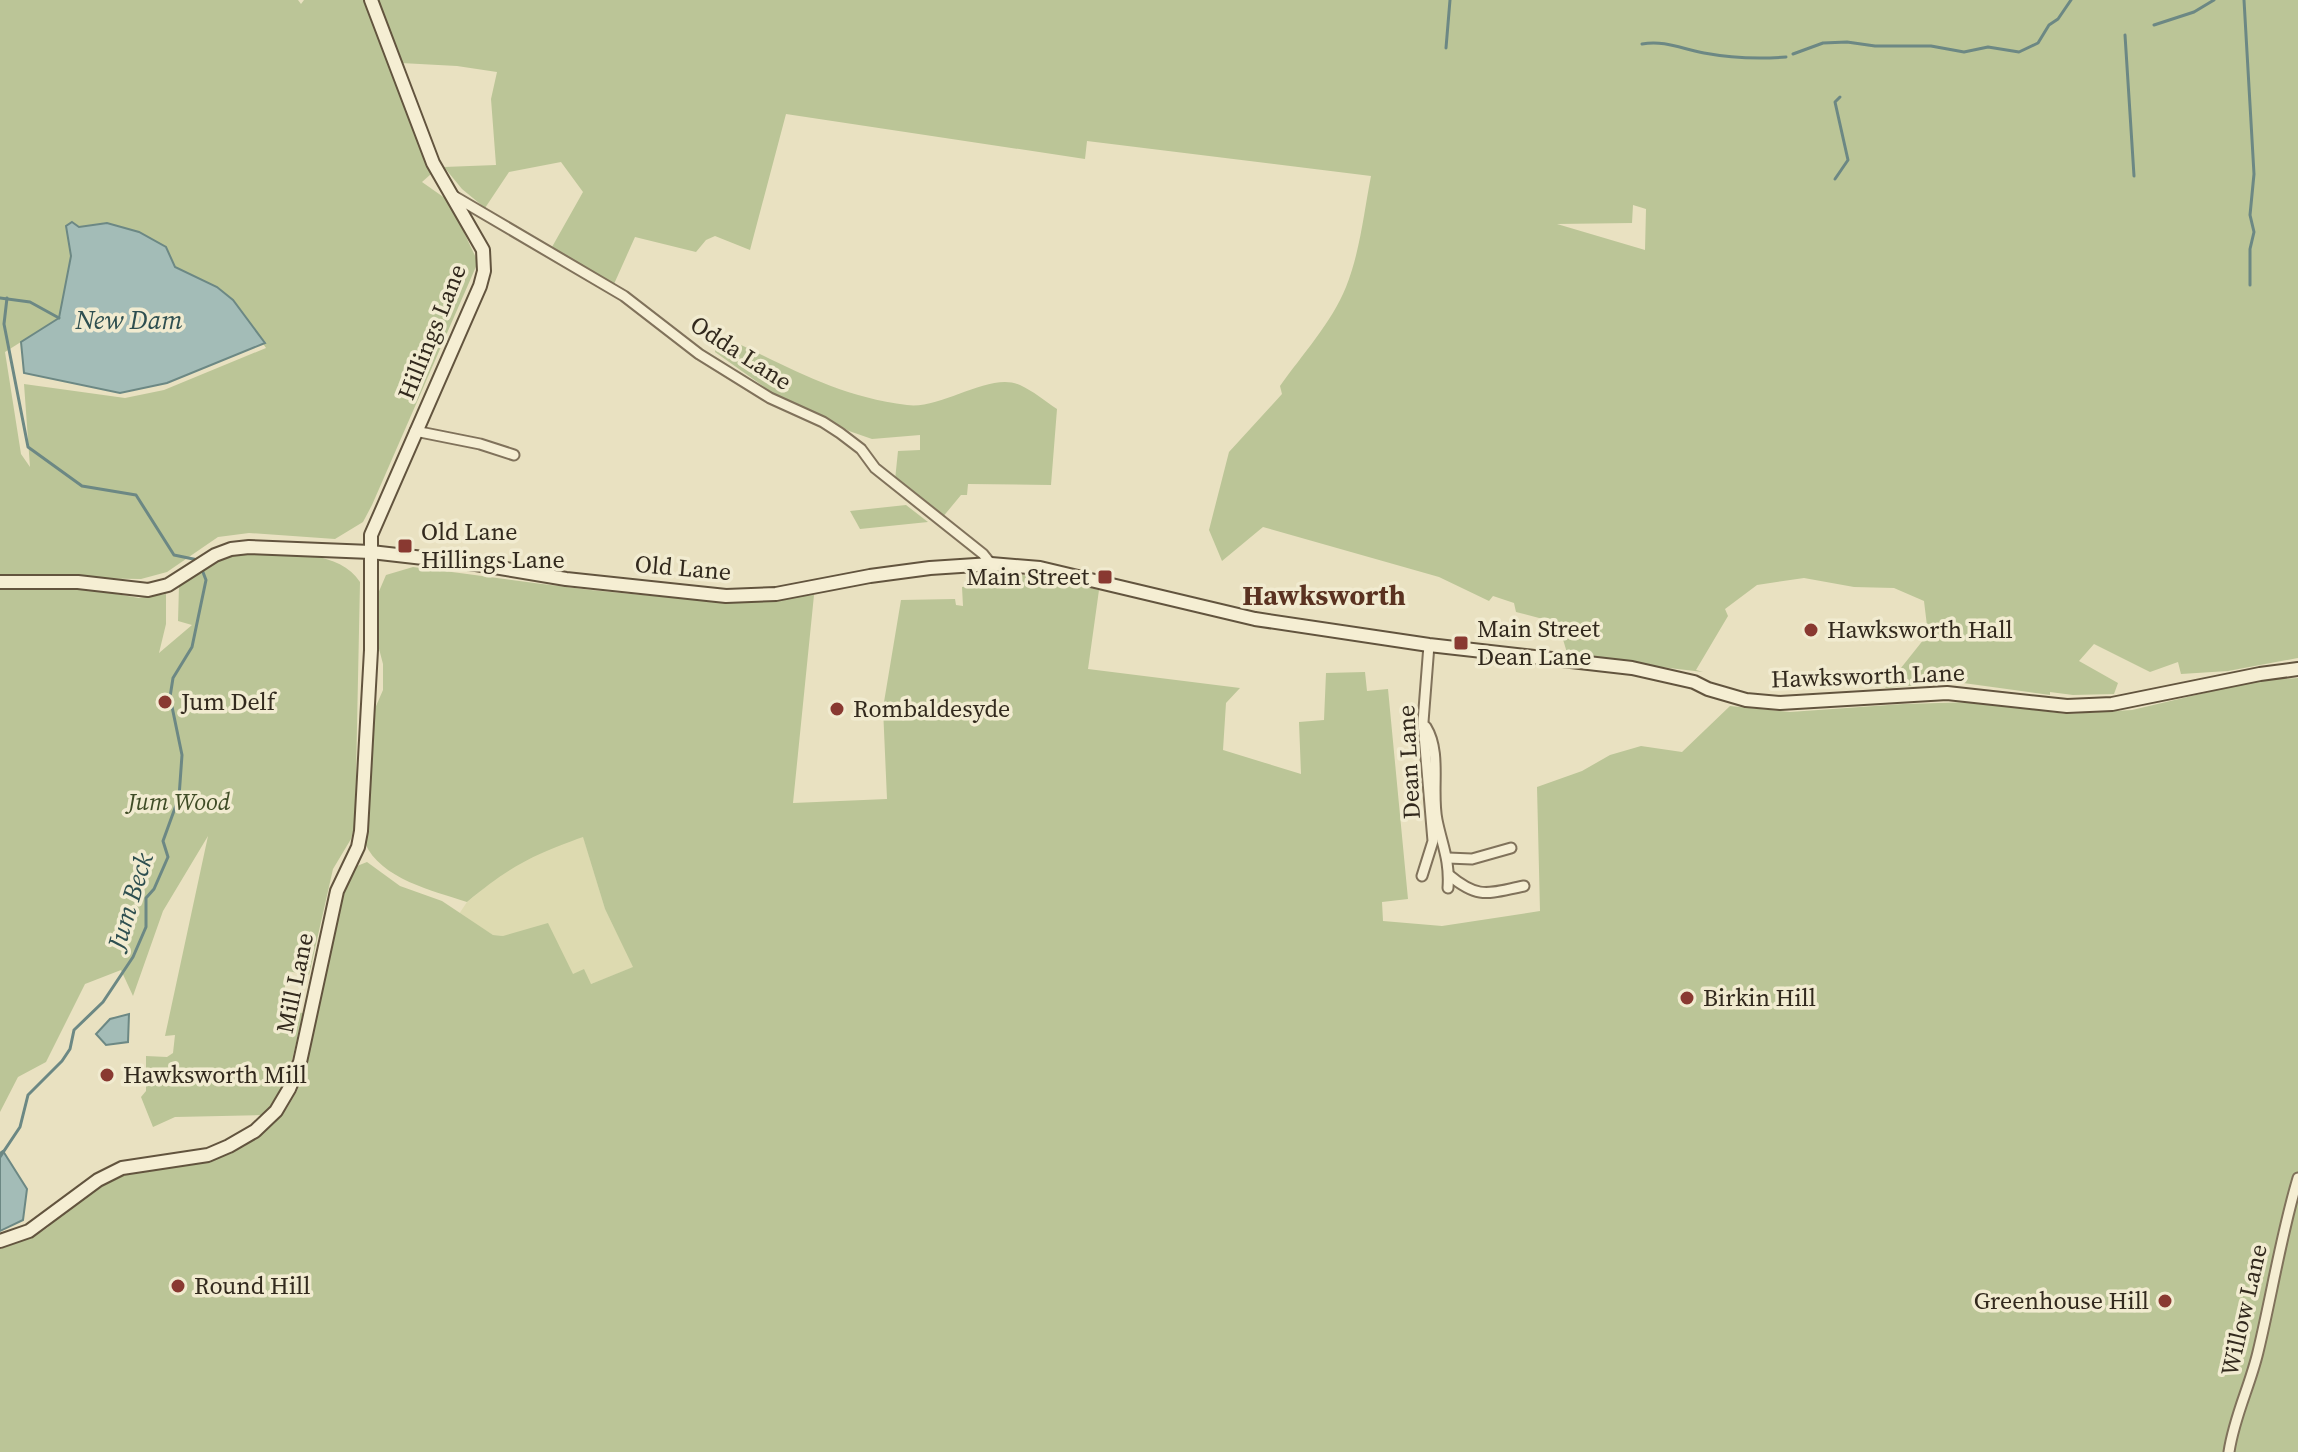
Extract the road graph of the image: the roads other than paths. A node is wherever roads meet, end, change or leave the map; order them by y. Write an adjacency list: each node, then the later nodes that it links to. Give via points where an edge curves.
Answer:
1 (371, 0): 2 (street, Hillings Lane, via 433,163)
2 (452, 195): 3 (street, Hillings Lane, via 483,250 484,271); 6 (street, Odda Lane, via 624,296 699,354 770,398 840,433)
3 (415, 431): 4 (street); 5 (street, Hillings Lane, via 376,520)
4 (514, 455)
5 (371, 552): 6 (street, Old Lane, via 726,596 776,594 870,576); 7 (street, Old Lane, via 231,549 168,585 148,590 78,582); 18 (street, Mill Lane, via 361,831 337,891 300,1062 289,1089 255,1131 229,1146 208,1155 122,1168 29,1231)
6 (991, 564): 8 (street, via 1040,568 1255,619)
7 (0, 582)
8 (1429, 645): 9 (street, Hawksworth Lane, via 1632,668 1746,700 1780,703 1947,693 2067,706 2112,704); 10 (street, Dean Lane)
9 (2298, 669)
10 (1423, 722): 12 (street, via 1433,739 1437,818); 14 (street, Dean Lane, via 1433,841)
11 (1511, 848): 12 (street, via 1472,859)
12 (1448, 858): 13 (street)
13 (1449, 875): 15 (street, via 1479,894); 16 (street)
14 (1422, 876)
15 (1524, 886)
16 (1448, 888)
17 (2298, 1178): 19 (street, Willow Lane, via 2258,1355)
18 (0, 1241)
19 (2229, 1452)

